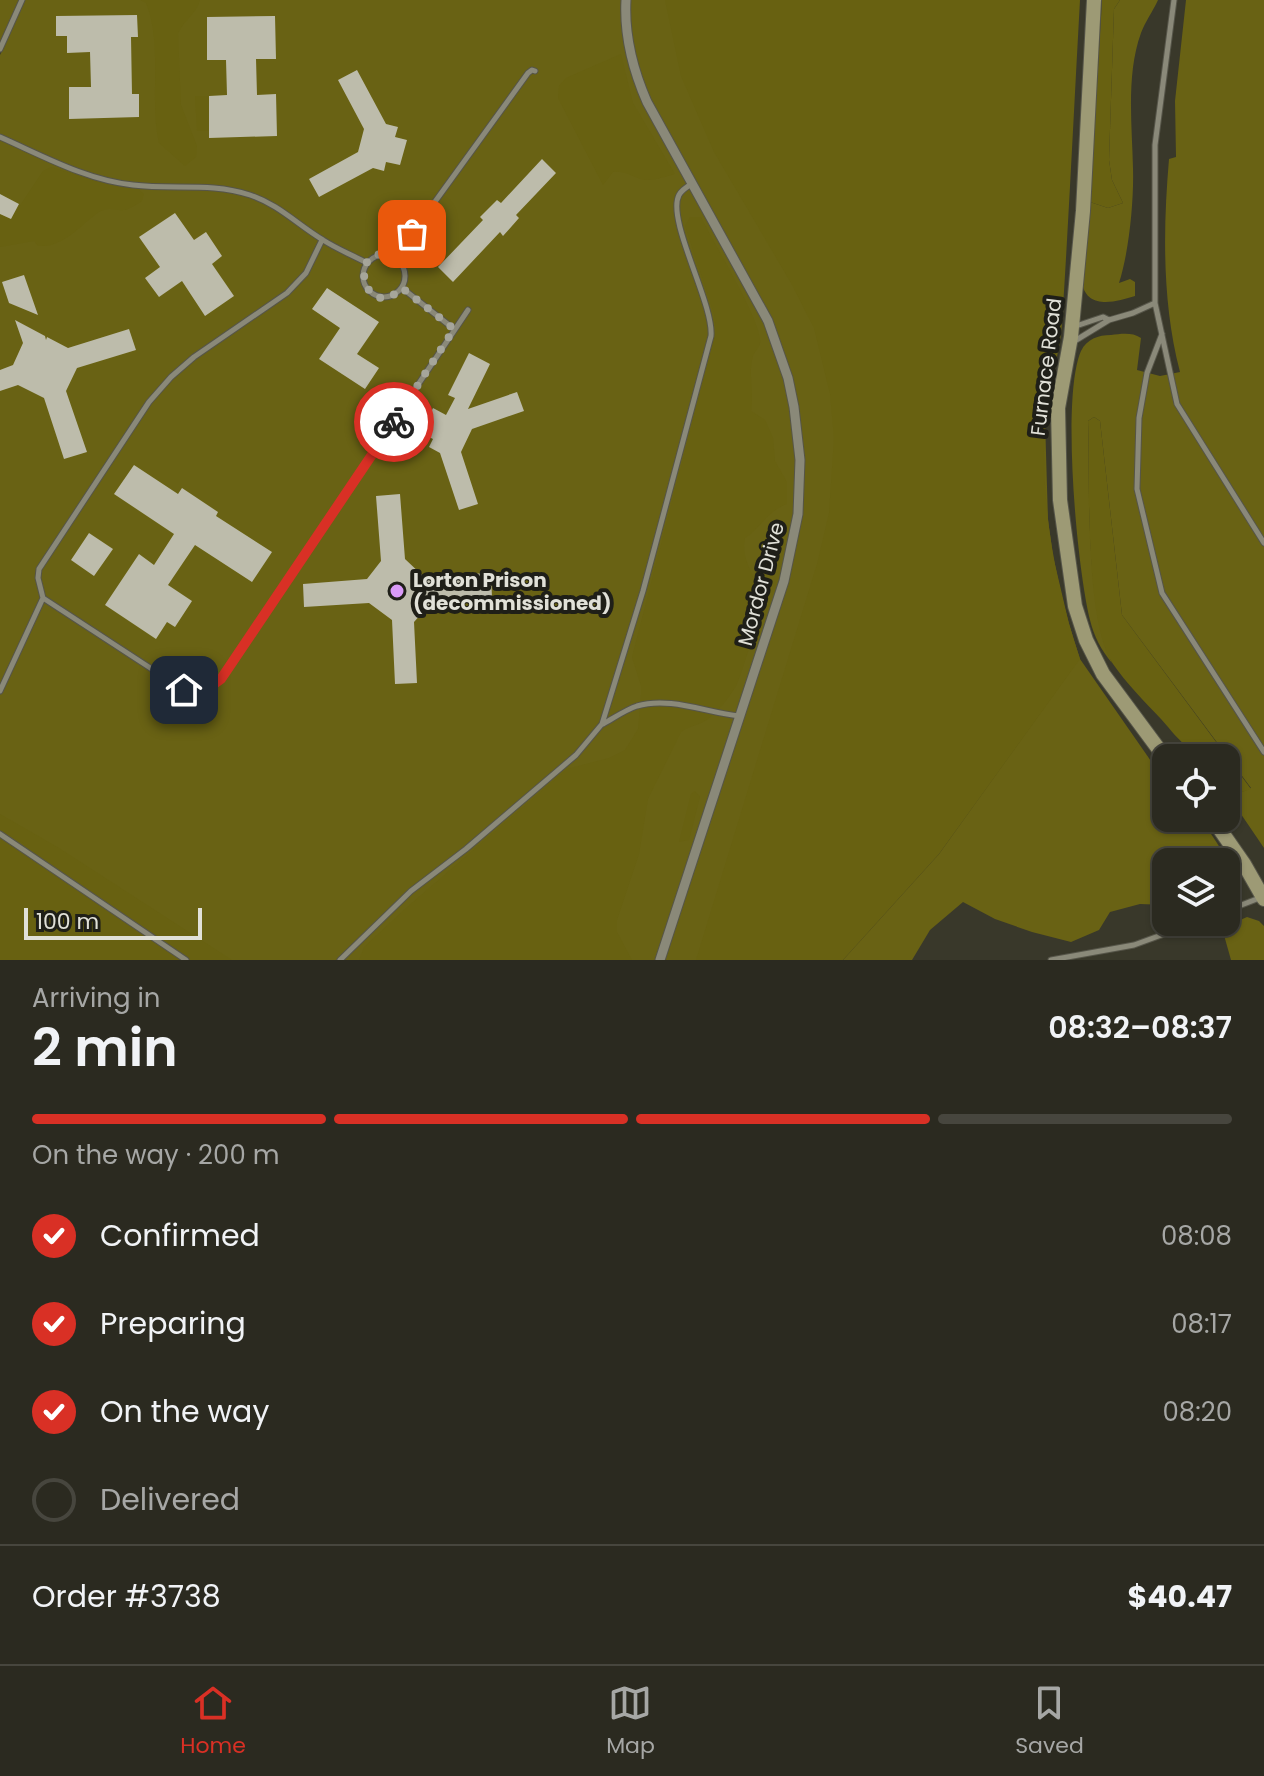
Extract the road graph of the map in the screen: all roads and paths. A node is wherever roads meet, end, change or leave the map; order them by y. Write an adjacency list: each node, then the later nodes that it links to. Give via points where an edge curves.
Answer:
1 (22, 0): 5 (lane)
2 (626, 0): 8 (street, Mordor Drive, via 638,81)
3 (1094, 0): 16 (main road, Furnace Road)
4 (1174, 0): 13 (lane, via 1155,145)
5 (0, 49)
6 (535, 71): 10 (lane, via 502,107)
7 (0, 137): 9 (lane, via 105,180 252,195)
8 (693, 183): 23 (street, Mordor Drive, via 768,321 788,378 798,435 794,539); 24 (lane, via 679,194 677,205 711,336)
9 (322, 240): 11 (lane); 21 (lane, via 306,273 287,293 194,357 149,402 44,560 38,578)
10 (395, 257): 11 (lane, via 383,254); 12 (lane, via 406,274)
11 (367, 263): 12 (lane, via 364,282 372,293 385,297)
12 (402, 288): 17 (lane)
13 (1155, 303): 15 (lane); 18 (lane)
14 (468, 310): 17 (lane)
15 (1109, 320): 16 (lane, via 1103,317); 19 (lane)
16 (1072, 327): 19 (main road, Furnace Road)
17 (454, 329): 21 (lane, via 215,685 198,692 184,690)
18 (1162, 333): 20 (lane, via 1177,404); 26 (lane, via 1147,373 1139,418 1137,489 1162,593)
19 (1069, 345): 25 (main road, Furnace Road, via 1057,449 1075,606 1103,674)
20 (1264, 543)
21 (43, 598): 22 (lane)
22 (0, 691)
23 (740, 716): 24 (lane, via 646,704); 34 (street, Mordor Drive)
24 (602, 724): 33 (lane, via 576,755 411,891)
25 (1155, 744)
26 (1264, 752)
27 (1222, 832): 29 (main road)
28 (0, 834): 32 (lane)
29 (1263, 898): 30 (lane)
30 (1240, 906)
31 (1159, 936): 35 (lane)
32 (186, 960)
33 (340, 960)
34 (660, 960)
35 (1051, 960)

